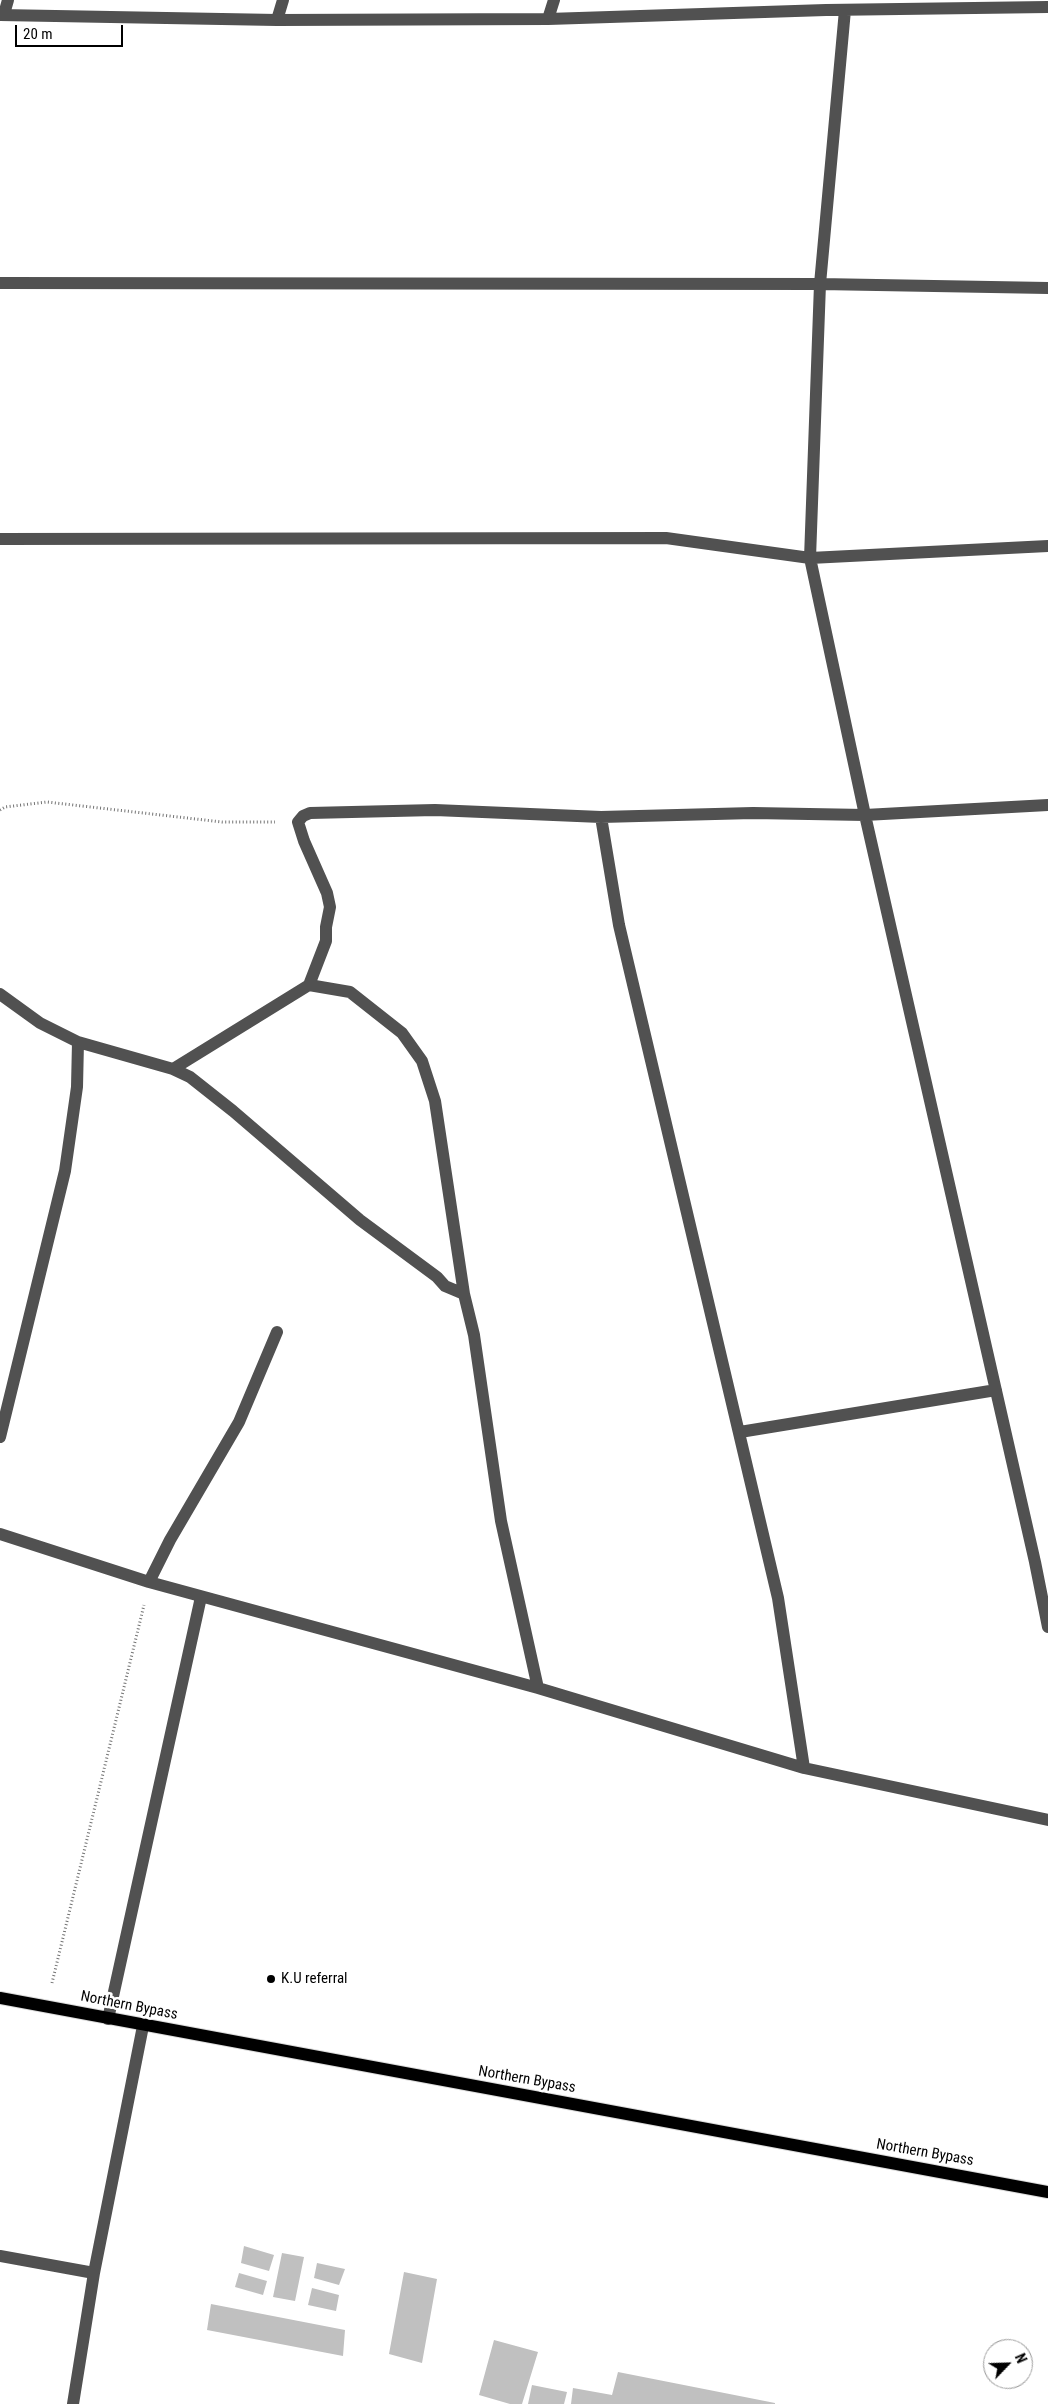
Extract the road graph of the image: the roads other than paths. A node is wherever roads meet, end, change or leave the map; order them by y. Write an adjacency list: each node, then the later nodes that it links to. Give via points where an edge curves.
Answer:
1 (8, 0): 7 (street)
2 (283, 0): 9 (street)
3 (554, 0): 8 (street)
4 (827, 5): 6 (street); 8 (street)
5 (1048, 7): 6 (street)
6 (845, 10): 11 (street)
7 (2, 14): 9 (street)
8 (548, 19): 9 (street)
9 (277, 20)
10 (0, 283): 11 (street)
11 (820, 284): 12 (street); 15 (street)
12 (1048, 288)
13 (0, 539): 15 (street, via 666,538)
14 (1048, 546): 15 (street)
15 (810, 558): 17 (street)
16 (1048, 805): 17 (street)
17 (864, 815): 18 (street, via 753,813); 25 (street)
18 (600, 817): 19 (street, via 435,810 310,813 303,816 298,822 330,907 326,942); 26 (street, via 619,925)
19 (309, 985): 22 (street); 23 (street, via 350,992 402,1034 422,1060 435,1101)
20 (0, 994): 21 (street, via 40,1024)
21 (78, 1042): 22 (street); 27 (street, via 77,1087 65,1171)
22 (173, 1069): 23 (street, via 205,1088 360,1220 445,1286)
23 (464, 1294): 32 (street, via 474,1335 501,1521)
24 (277, 1332): 29 (street, via 239,1422)
25 (996, 1390): 26 (street); 31 (street)
26 (740, 1432): 33 (street, via 778,1598)
27 (0, 1437)
28 (0, 1534): 29 (street)
29 (149, 1582): 30 (street)
30 (201, 1597): 32 (street); 36 (street)
31 (1048, 1627)
32 (538, 1688): 33 (street)
33 (804, 1768): 34 (street)
34 (1048, 1820)
35 (0, 1998): 36 (main road, Northern Bypass)
36 (108, 2019): 37 (main road, Northern Bypass)
37 (143, 2026): 38 (main road, Northern Bypass); 40 (street)
38 (1048, 2192)
39 (0, 2256): 40 (street)
40 (94, 2273): 41 (street)
41 (73, 2404)

